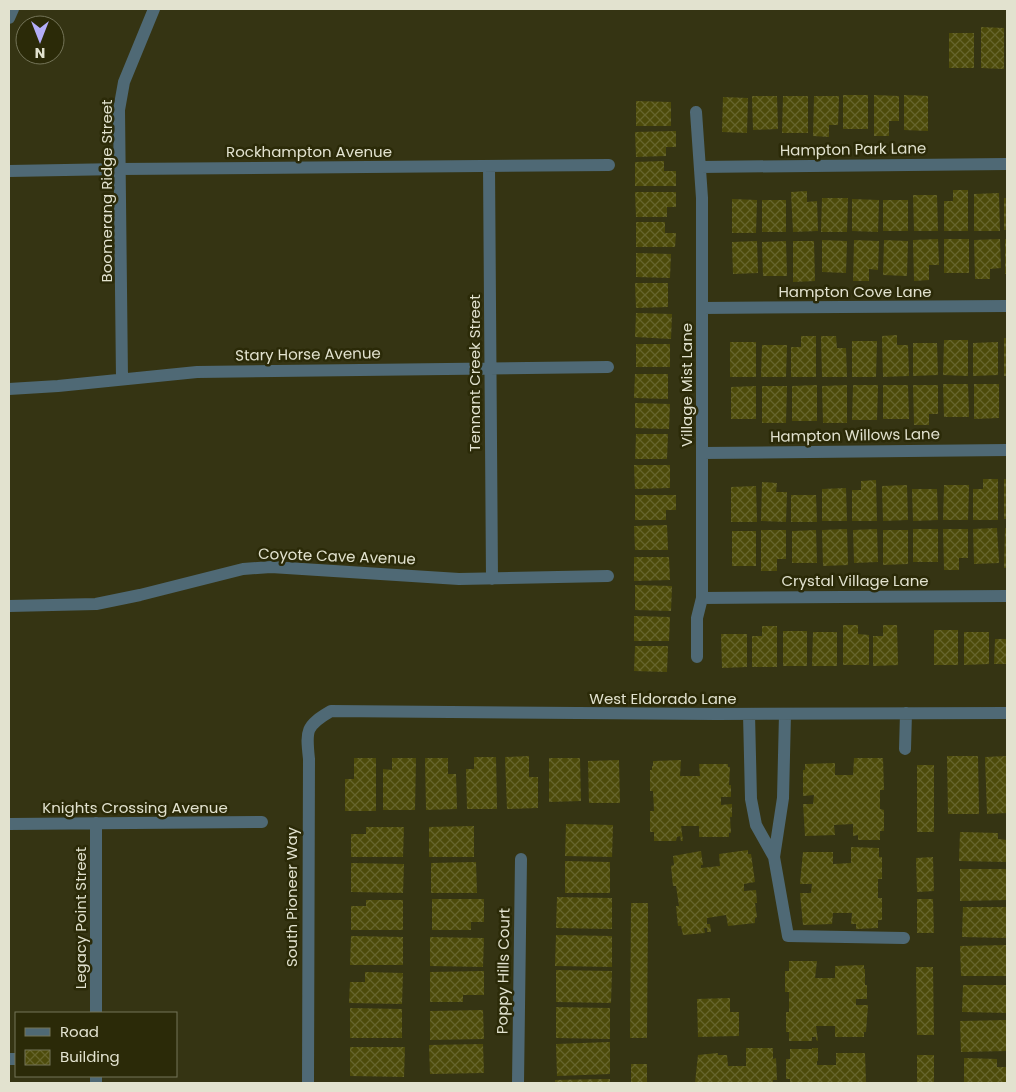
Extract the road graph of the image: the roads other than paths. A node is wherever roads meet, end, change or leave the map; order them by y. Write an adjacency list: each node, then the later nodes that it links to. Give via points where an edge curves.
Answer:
1 (13, 9): 3 (street)
2 (154, 9): 9 (street, Boomerang Ridge Street, via 124,82 119,110)
3 (9, 18)
4 (696, 112): 8 (street, Village Mist Lane)
5 (1007, 164): 8 (street, Hampton Park Lane)
6 (609, 165): 7 (street, Rockhampton Avenue)
7 (489, 166): 9 (street, Rockhampton Avenue); 14 (street, Tennant Creek Street)
8 (700, 167): 12 (street, Village Mist Lane)
9 (120, 169): 10 (street, Rockhampton Avenue); 15 (street, Boomerang Ridge Street)
10 (9, 171)
11 (1007, 306): 12 (street, Hampton Cove Lane)
12 (702, 308): 18 (street, Village Mist Lane)
13 (608, 367): 14 (street, Stary Horse Avenue)
14 (490, 368): 15 (street, Stary Horse Avenue, via 197,372); 20 (street, Tennant Creek Street)
15 (122, 379): 16 (street, Stary Horse Avenue)
16 (9, 389)
17 (1007, 450): 18 (street, Hampton Willows Lane)
18 (702, 453): 22 (street, Village Mist Lane)
19 (608, 576): 20 (street, Coyote Cave Avenue)
20 (492, 579): 23 (street, Coyote Cave Avenue, via 271,567 243,569 96,604)
21 (1007, 596): 22 (street, Crystal Village Lane)
22 (702, 598): 24 (street, Village Mist Lane, via 697,618)
23 (9, 606)
24 (697, 657)
25 (906, 713): 26 (street, West Eldorado Lane); 28 (street, West Eldorado Lane); 30 (street)
26 (1007, 713)
27 (749, 714): 28 (street, West Eldorado Lane); 29 (street, West Eldorado Lane, via 331,711); 34 (street, via 751,799 756,825)
28 (785, 714): 34 (street, via 783,798)
29 (321, 717): 38 (street, South Pioneer Way, via 310,726 306,738 309,759)
30 (905, 749)
31 (262, 822): 32 (street, Knights Crossing Avenue)
32 (96, 823): 33 (street, Knights Crossing Avenue); 37 (street, Legacy Point Street)
33 (9, 824)
34 (774, 857): 36 (street, via 788,936)
35 (520, 859): 39 (street, Poppy Hills Court)
36 (904, 938)
37 (96, 1012)
38 (308, 1083)
39 (518, 1083)

